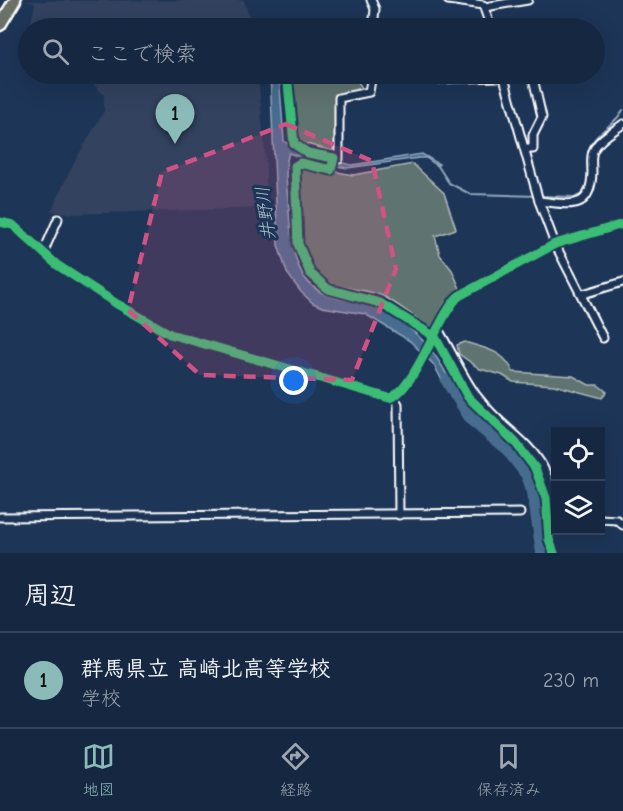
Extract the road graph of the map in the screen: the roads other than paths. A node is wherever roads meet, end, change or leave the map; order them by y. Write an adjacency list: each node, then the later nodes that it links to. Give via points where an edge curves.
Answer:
1 (15, 0): 9 (main road)
2 (374, 0): 7 (street)
3 (448, 0): 6 (street)
4 (528, 0): 5 (street)
5 (510, 1): 6 (street)
6 (485, 7): 8 (street)
7 (374, 18)
8 (488, 18)
9 (0, 25)
10 (370, 84): 15 (street, via 369,92 339,98)
11 (506, 84): 14 (street)
12 (534, 84): 14 (street, via 542,117 533,135 533,149)
13 (623, 124): 16 (street, via 593,151 591,187 584,200 572,204)
14 (526, 149): 16 (street)
15 (335, 159)
16 (539, 200): 20 (street)
17 (58, 219): 21 (street)
18 (0, 222): 21 (street, via 19,229)
19 (623, 224): 20 (street)
20 (555, 244): 23 (street); 24 (street, via 459,296 450,305)
21 (43, 253): 26 (street, via 117,304 170,334)
22 (623, 282): 23 (street)
23 (583, 294): 25 (street)
24 (439, 331): 26 (street); 27 (street, via 477,396 528,445)
25 (603, 338)
26 (394, 397): 29 (street, via 398,404)
27 (551, 482)
28 (520, 513): 29 (street)
29 (399, 515): 30 (street)
30 (0, 517)
31 (605, 519): 32 (street)
32 (623, 525)

